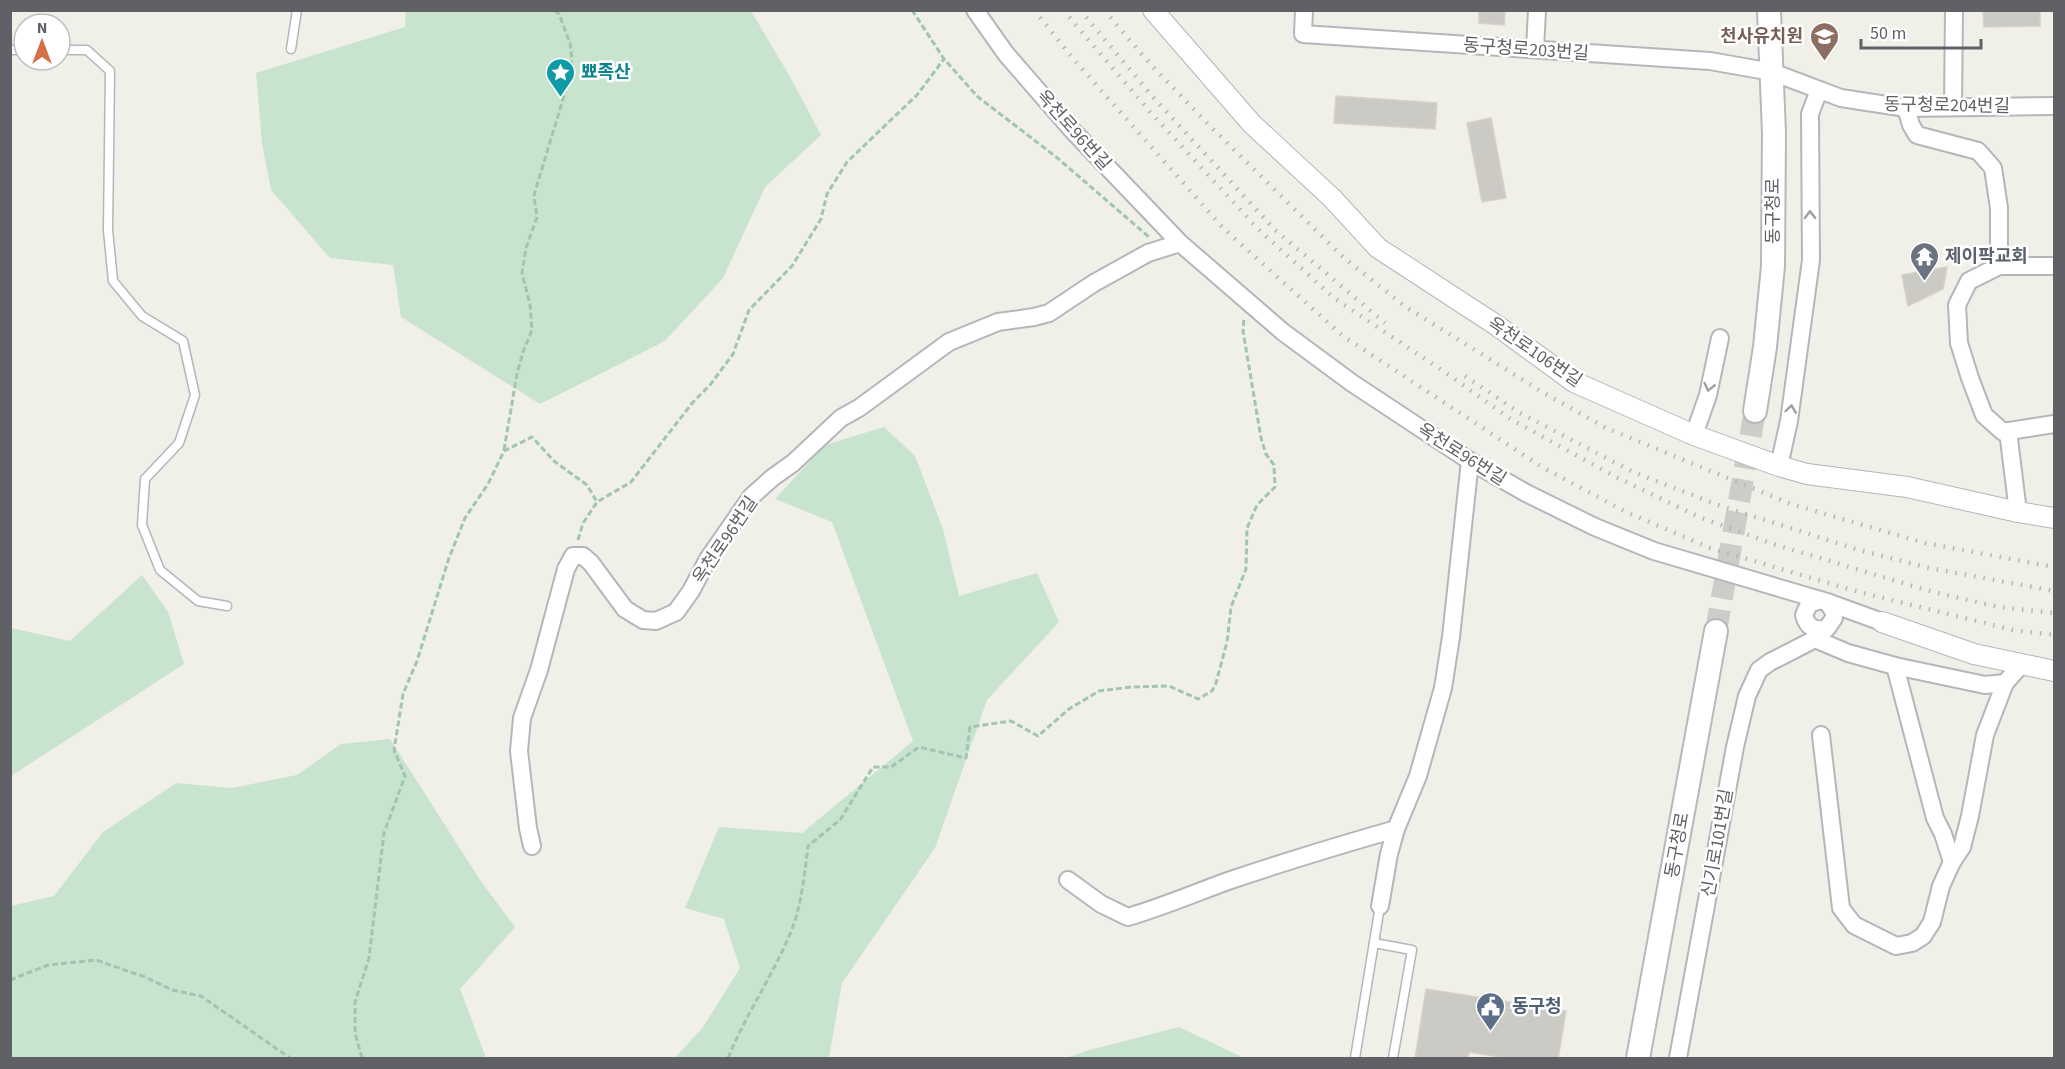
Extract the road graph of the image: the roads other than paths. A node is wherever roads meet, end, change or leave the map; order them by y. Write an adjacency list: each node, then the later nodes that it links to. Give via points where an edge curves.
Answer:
1 (297, 10): 8 (lane)
2 (975, 10): 16 (street, 옥천로96번길, via 1005,54)
3 (1153, 10): 23 (street, 옥천로106번길, via 1252,124 1332,198 1378,248 1496,325 1574,382)
4 (1304, 10): 9 (street, 동구청로203번길, via 1303,34)
5 (1538, 10): 9 (street)
6 (1768, 10): 11 (main road, 동구청로)
7 (1954, 10): 13 (street)
8 (291, 49)
9 (1535, 49): 11 (street, 동구청로203번길, via 1710,61)
10 (72, 50): 30 (lane, via 87,50 110,71 108,230 113,281 142,316 183,341 195,395 179,443 145,479 142,525 160,570 198,601)
11 (1772, 72): 12 (street, 동구청로204번길); 20 (main road, 동구청로, via 1773,266)
12 (1820, 90): 15 (street, 동구청로204번길, via 1842,98); 25 (street, one-way to 12, via 1811,260 1810,114)
13 (1953, 106): 14 (street, 동구청로204번길); 15 (street, 동구청로204번길)
14 (2055, 106)
15 (1906, 108): 17 (street, via 1917,135 1978,151 1993,168 1999,208)
16 (1178, 241): 24 (street, 옥천로96번길, via 1283,332); 42 (street, 옥천로96번길, via 1094,283 1049,313 998,322 949,342 841,418 751,497 676,612 656,621 643,620 625,609 583,555 573,556 522,718 519,751)
17 (1999, 266): 18 (street); 22 (street, via 1969,280 1957,305 1959,343 1984,415 2002,432)
18 (2055, 266)
19 (1720, 338): 23 (street, one-way to 23, via 1708,395)
20 (1755, 411)
21 (2055, 424): 22 (street)
22 (2008, 431): 26 (street)
23 (1694, 435): 25 (street, 옥천로106번길)
24 (1470, 461): 28 (street, 옥천로96번길, via 1595,527 1654,551); 41 (street, via 1443,688 1418,776)
25 (1779, 466): 26 (street, 옥천로106번길, via 1807,474 1907,487)
26 (2018, 512): 27 (street, 옥천로106번길)
27 (2055, 518)
28 (1786, 590): 29 (street, 옥천로96번길); 31 (street, via 1800,604)
29 (1824, 601): 31 (street, via 1809,604); 32 (street, 옥천로96번길); 33 (street, via 1834,612)
30 (227, 606)
31 (1805, 618): 33 (street, via 1815,629); 35 (street, via 1805,629)
32 (1882, 622): 33 (street, via 1850,620); 36 (street, via 1974,654)
33 (1824, 630): 35 (street, 신기로101번길); 37 (street, via 1848,653)
34 (1716, 632): 49 (main road, 동구청로)
35 (1794, 649): 50 (street, 신기로101번길, via 1759,670 1747,696)
36 (2021, 665): 38 (street); 39 (street)
37 (1895, 666): 39 (street, via 1985,685); 43 (street, via 1935,818)
38 (2051, 674)
39 (2005, 683): 43 (street, via 1985,735 1962,847)
40 (1821, 735): 43 (street, via 1841,908 1854,925 1896,946 1923,936 1932,922)
41 (1396, 829): 44 (street, via 1128,917 1101,904); 45 (street)
42 (532, 846)
43 (1952, 862)
44 (1068, 880)
45 (1380, 906): 46 (lane)
46 (1374, 943): 47 (lane); 48 (lane, via 1412,950)
47 (1355, 1059)
48 (1393, 1059)
49 (1638, 1059)
50 (1678, 1059)

